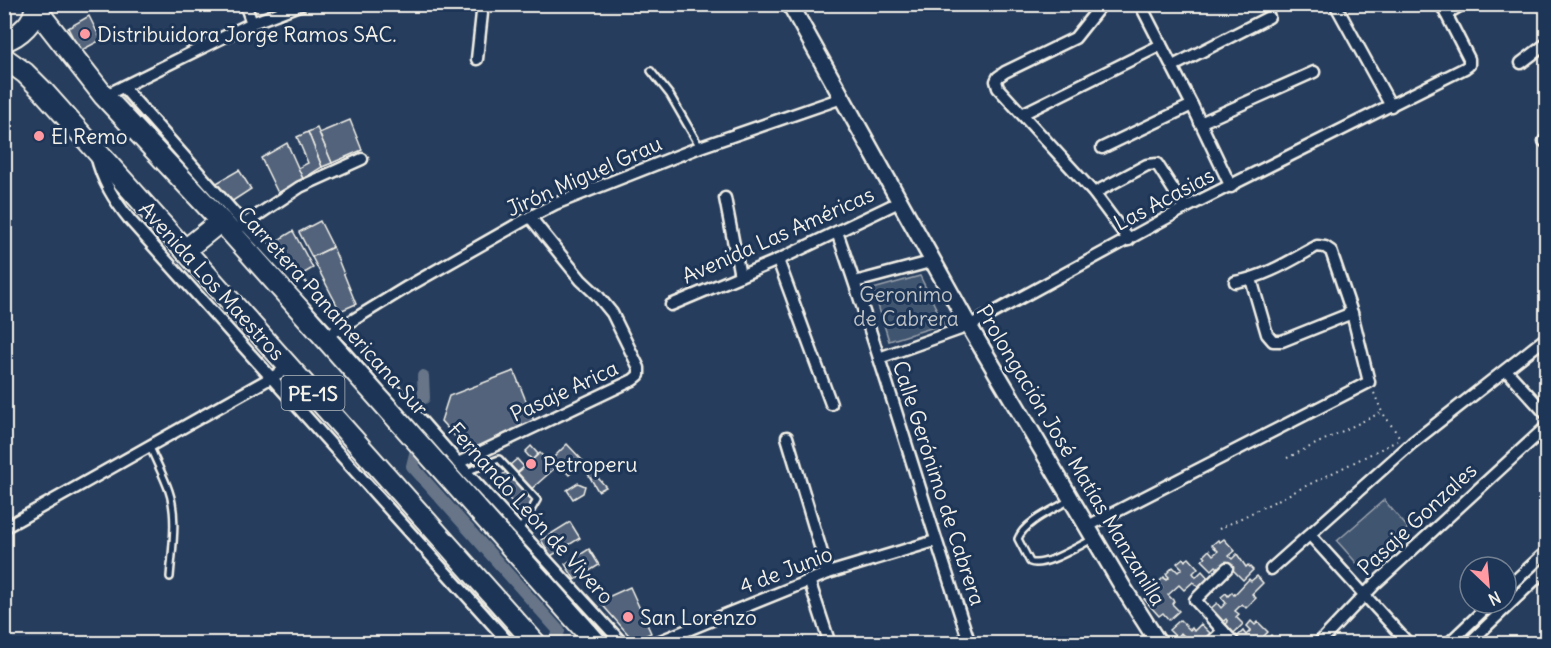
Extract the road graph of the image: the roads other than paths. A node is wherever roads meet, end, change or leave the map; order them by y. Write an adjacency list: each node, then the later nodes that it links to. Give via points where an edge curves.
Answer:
1 (244, 4): 12 (street)
2 (302, 4): 12 (street)
3 (483, 4): 17 (street)
4 (790, 4): 24 (street, Prolongación José Matías Manzanilla)
5 (1140, 4): 15 (street)
6 (1335, 4): 26 (street)
7 (1462, 4): 10 (street)
8 (1103, 5): 27 (street, via 1076,39 998,77 998,88)
9 (35, 7): 13 (highway, PE-1S, via 26,27); 23 (highway, Carretera Panamericana Sur / PE-1S)
10 (1444, 9): 26 (street, Las Acasias, via 1469,65)
11 (1269, 18): 19 (street)
12 (252, 23): 22 (street)
13 (4, 41)
14 (1546, 44): 18 (street)
15 (1161, 45): 19 (street); 27 (street)
16 (4, 58): 31 (highway, PE-1S, via 43,90)
17 (477, 59)
18 (1521, 63)
19 (1173, 66): 25 (street)
20 (651, 71): 29 (lane)
21 (1314, 72): 28 (street)
22 (123, 87): 23 (street); 39 (street)
23 (105, 96): 39 (highway, Carretera Panamericana Sur / PE-1S)
24 (842, 98): 29 (street, Jirón Miguel Grau); 36 (street, Prolongación José Matías Manzanilla)
25 (1192, 105): 28 (street); 30 (street)
26 (1391, 106): 33 (street, Las Acasias)
27 (1022, 114): 34 (street)
28 (1200, 123): 33 (street)
29 (700, 147): 38 (street, Jirón Miguel Grau)
30 (1102, 148)
31 (95, 149): 42 (highway, PE-1S); 57 (street, Avenida Los Maestros, via 103,177 120,207)
32 (363, 159): 39 (street, via 300,187)
33 (1231, 187): 37 (street, Las Acasias)
34 (1095, 193): 37 (street, via 1147,165 1157,164); 41 (street)
35 (725, 198): 45 (street)
36 (901, 201): 40 (street, Avenida Las Américas); 44 (street, Prolongación José Matías Manzanilla)
37 (1185, 208): 41 (street, Las Acasias)
38 (530, 217): 52 (street, Jirón Miguel Grau); 63 (street, Pasaje Arica, via 612,314 639,375)
39 (232, 226): 42 (highway); 52 (highway, Carretera Panamericana Sur / PE-1S)
40 (837, 232): 43 (street, Avenida Las Américas); 47 (street, Calle Gerónimo de Cabrera)
41 (1129, 240): 51 (street, Las Acasias)
42 (185, 250): 55 (highway, PE-1S)
43 (778, 260): 45 (street, Avenida Las Américas); 58 (street)
44 (934, 261): 47 (street); 51 (street, Prolongación José Matías Manzanilla)
45 (740, 276): 49 (street, Avenida Las Américas)
46 (1251, 279): 48 (street); 50 (street, via 1267,334 1273,341); 50 (street, via 1317,246 1325,246 1331,251)
47 (855, 282): 54 (street, Calle Gerónimo de Cabrera)
48 (1235, 282)
49 (671, 305)
50 (1352, 314): 68 (street, via 1369,382)
51 (969, 326): 54 (street, Las Acasias); 65 (street, Prolongación José Matías Manzanilla)
52 (332, 333): 63 (street, Fernando León de Vivero); 85 (highway, Carretera Panamericana Sur / PE-1S, via 404,427)
53 (1546, 338): 56 (street)
54 (879, 358): 70 (street, Calle Gerónimo de Cabrera)
55 (290, 367): 57 (street); 82 (highway, PE-1S)
56 (1506, 370): 59 (street); 69 (street, via 1412,443)
57 (272, 378): 62 (street); 84 (street, Avenida Los Maestros)
58 (831, 404)
59 (1546, 414)
60 (1546, 427): 79 (street, Pasaje Gonzales)
61 (787, 436): 75 (street)
62 (150, 447): 66 (street); 76 (lane, via 172,504)
63 (458, 463): 64 (street, Fernando León de Vivero)
64 (466, 472): 67 (street, Fernando León de Vivero); 67 (lane, via 499,459 537,500)
65 (1072, 499): 68 (street, Prolongación José Matías Manzanilla); 68 (lane, via 1020,534 1018,540 1030,562 1043,563)
66 (4, 528)
67 (519, 531): 86 (street, Fernando León de Vivero)
68 (1091, 532): 83 (street, Prolongación José Matías Manzanilla)
69 (1310, 535): 73 (street); 79 (street)
70 (936, 541): 75 (street, 4 de Junio); 89 (street, Calle Gerónimo de Cabrera)
71 (1546, 552): 77 (street)
72 (1227, 568): 81 (street, via 1195,600)
73 (1271, 569)
74 (1546, 569): 95 (street)
75 (828, 573): 78 (street, 4 de Junio)
76 (170, 577)
77 (1518, 579)
78 (809, 580): 87 (street, 4 de Junio); 88 (street)
79 (1365, 595): 92 (street, Pasaje Gonzales); 93 (street)
80 (1478, 615): 94 (street)
81 (1223, 631): 90 (street); 91 (street)
82 (533, 640)
83 (1152, 640)
84 (510, 644)
85 (597, 644)
86 (623, 644)
87 (653, 644)
88 (830, 644)
89 (970, 644)
90 (1209, 644)
91 (1235, 644)
92 (1318, 644)
93 (1409, 644)
94 (1448, 644)
95 (1468, 644)

